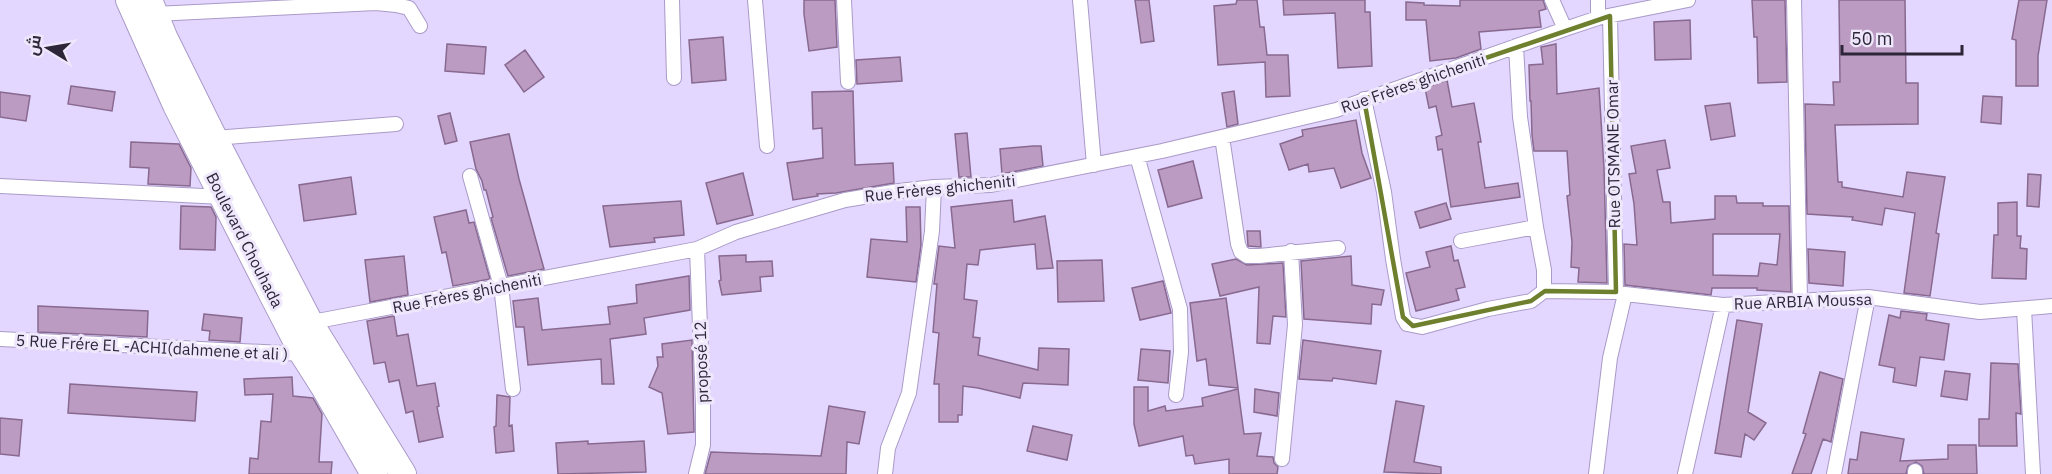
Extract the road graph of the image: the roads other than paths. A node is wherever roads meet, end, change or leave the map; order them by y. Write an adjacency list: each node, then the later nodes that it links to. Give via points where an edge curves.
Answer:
1 (129, 0): 27 (highway, Boulevard Chouhada)
2 (672, 0): 15 (street)
3 (755, 0): 21 (street)
4 (844, 0): 16 (street)
5 (1080, 0): 23 (street)
6 (1552, 0): 13 (street)
7 (1598, 0): 11 (street, Rue OTSMANE Omar)
8 (1688, 0): 11 (street, Rue Frères ghicheniti)
9 (1794, 0): 37 (street)
10 (152, 7): 12 (street, via 376,3 409,8); 20 (highway)
11 (1604, 17): 13 (street, Rue Frères ghicheniti); 35 (street, Rue OTSMANE Omar)
12 (420, 26)
13 (1565, 29): 14 (street, Rue Frères ghicheniti)
14 (1516, 46): 17 (street, Rue Frères ghicheniti); 28 (street, via 1520,117)
15 (674, 78)
16 (848, 82)
17 (1364, 99): 19 (street, Rue Frères ghicheniti, via 1336,110); 34 (street, via 1407,324 1422,327 1531,301)
18 (396, 124): 20 (street)
19 (1222, 137): 22 (street, Rue Frères ghicheniti); 32 (street, via 1241,252 1247,256)
20 (214, 138): 41 (highway)
21 (767, 146)
22 (1137, 156): 23 (street, Rue Frères ghicheniti); 45 (street, via 1180,309)
23 (1094, 165): 26 (street, Rue Frères ghicheniti, via 991,185)
24 (470, 176): 33 (street)
25 (0, 186): 27 (street)
26 (934, 187): 31 (street, Rue Frères ghicheniti, via 845,200 736,232); 50 (street, via 932,231 909,393 888,448)
27 (223, 197): 41 (highway, Boulevard Chouhada)
28 (1536, 226): 29 (street); 34 (street)
29 (1461, 241)
30 (1338, 248): 32 (street)
31 (697, 249): 33 (street, Rue Frères ghicheniti); 49 (street, proposé 12, via 703,444)
32 (1291, 252): 46 (street, via 1295,325)
33 (501, 286): 41 (street, Rue Frères ghicheniti); 44 (street)
34 (1544, 291): 35 (street, Rue ARBIA Moussa)
35 (1620, 293): 38 (street, Rue ARBIA Moussa); 51 (street, Rue OTSMANE Omar)
36 (1868, 297): 37 (street, Rue ARBIA Moussa); 40 (street, Rue ARBIA Moussa, via 1980,312); 53 (street)
37 (1800, 299): 38 (street, Rue ARBIA Moussa)
38 (1723, 304): 52 (street)
39 (2052, 306): 40 (street, Rue ARBIA Moussa)
40 (2024, 309): 54 (street)
41 (300, 324): 43 (highway, Boulevard Chouhada); 48 (highway)
42 (0, 339): 43 (street, 5 Rue Frére EL -ACHI(dahmene et ali ))
43 (303, 354): 47 (highway, Boulevard Chouhada)
44 (513, 389)
45 (1176, 395)
46 (1282, 459)
47 (374, 474)
48 (403, 474)
49 (696, 474)
50 (885, 474)
51 (1596, 474)
52 (1685, 474)
53 (1833, 474)
54 (2033, 474)

